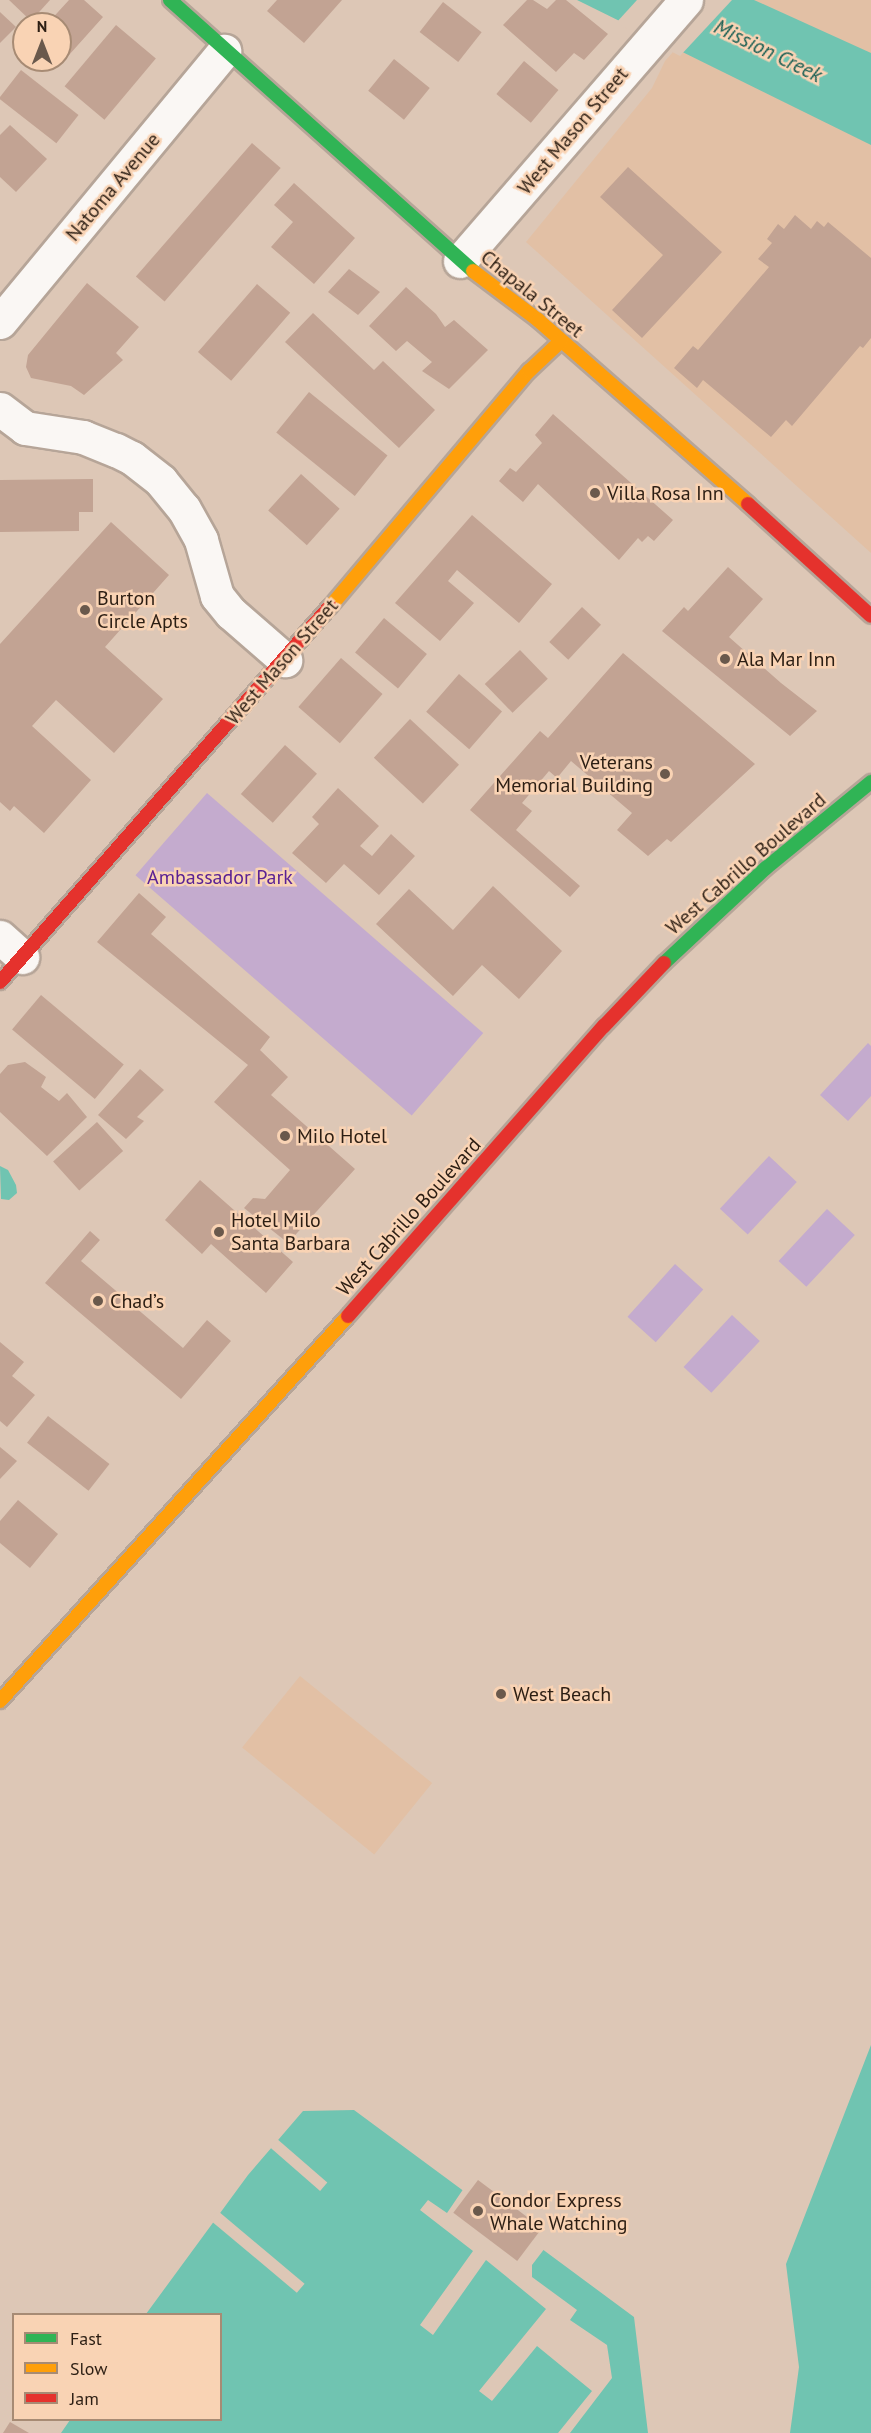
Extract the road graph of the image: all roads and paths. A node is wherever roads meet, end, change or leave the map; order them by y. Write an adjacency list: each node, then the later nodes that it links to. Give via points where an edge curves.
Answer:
1 (170, 0): 3 (street, Chapala Street)
2 (686, 0): 4 (street, West Mason Street)
3 (224, 51): 4 (street, Chapala Street); 5 (street, Natoma Avenue)
4 (460, 261): 6 (street, Chapala Street)
5 (0, 322)
6 (561, 341): 8 (street, Chapala Street); 9 (street, West Mason Street, via 529,371)
7 (0, 409): 9 (street, via 25,428 83,437 116,450 161,481 184,509 201,540 217,596)
8 (871, 616)
9 (285, 660): 11 (street, West Mason Street)
10 (871, 782): 13 (street, West Cabrillo Boulevard, via 766,868 628,1001)
11 (11, 947): 12 (street, West Mason Street)
12 (0, 982)
13 (0, 1701)

